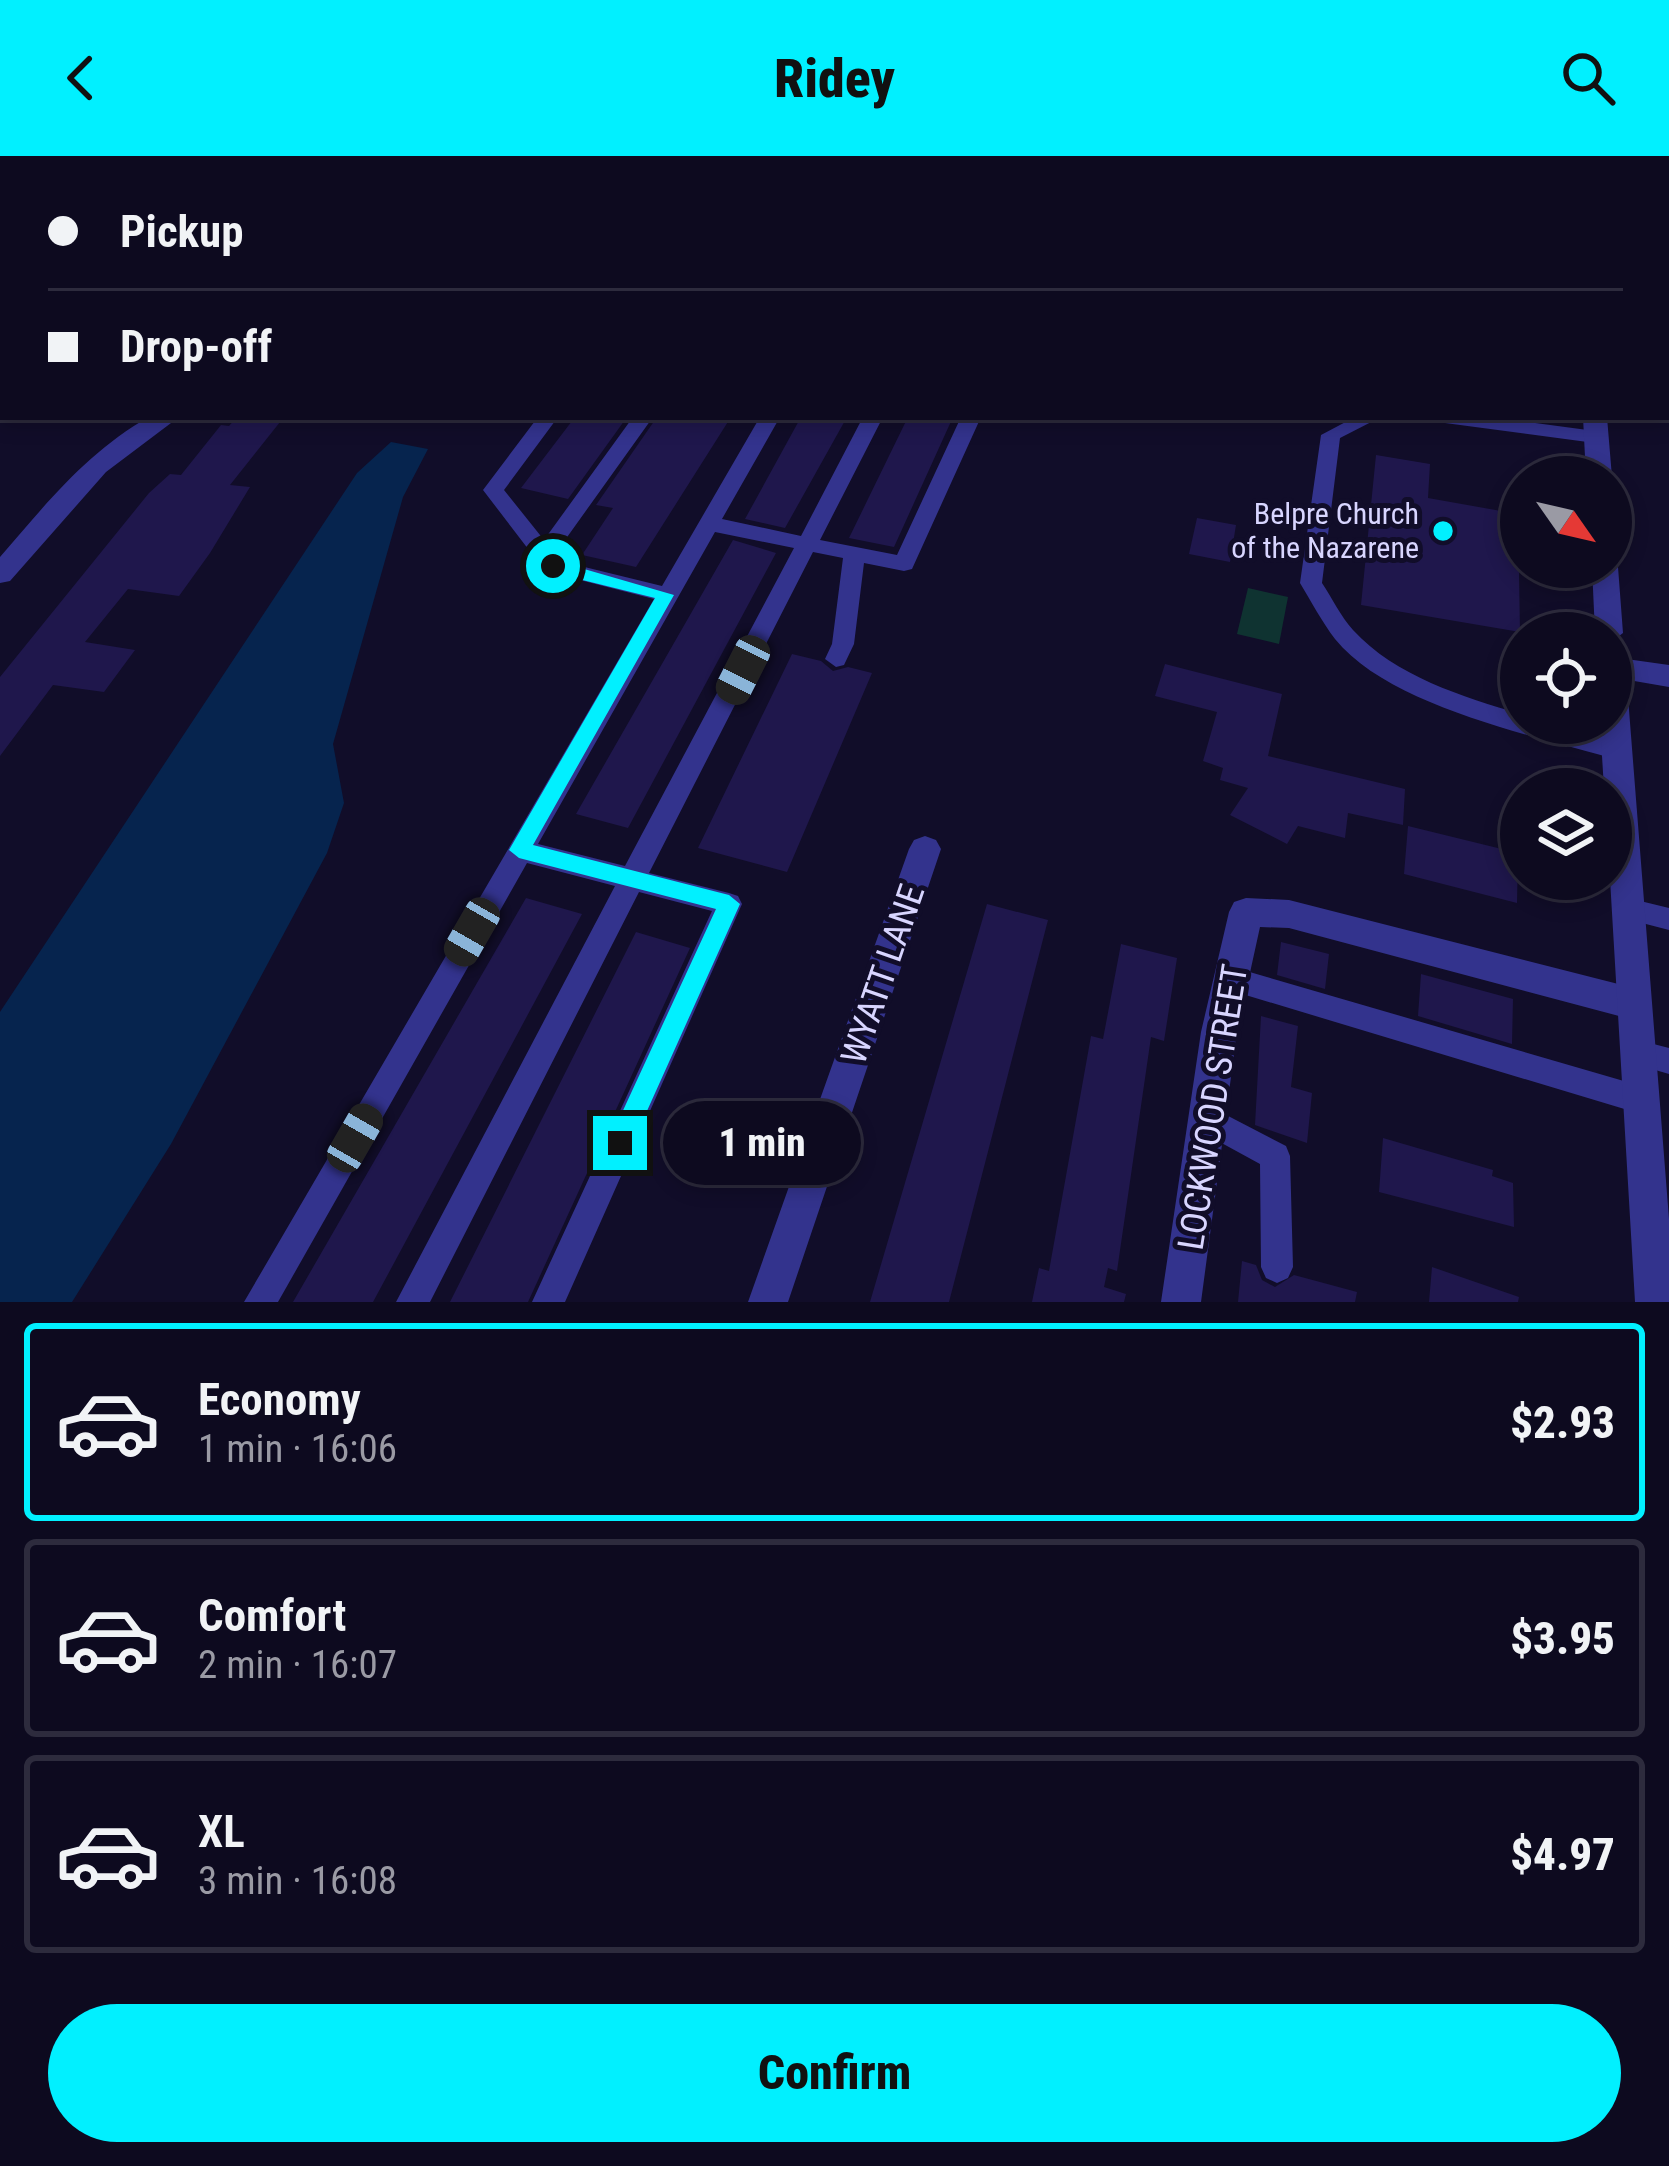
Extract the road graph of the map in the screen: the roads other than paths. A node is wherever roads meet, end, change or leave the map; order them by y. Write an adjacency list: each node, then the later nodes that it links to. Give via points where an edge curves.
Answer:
1 (162, 420): 14 (street, via 89,472)
2 (546, 420): 13 (lane, via 493,490)
3 (641, 420): 13 (lane)
4 (768, 420): 10 (lane)
5 (871, 420): 11 (lane)
6 (969, 420): 12 (lane, via 904,564)
7 (1364, 420): 20 (lane, via 1331,434 1311,584 1330,616 1361,652 1419,688)
8 (1490, 420): 9 (lane)
9 (1595, 427)
10 (706, 523): 11 (lane); 15 (lane)
11 (808, 544): 12 (lane); 23 (lane)
12 (854, 554): 16 (lane)
13 (544, 555): 15 (lane, via 553,566)
14 (0, 574)
15 (665, 595): 22 (lane)
16 (836, 659)
17 (1632, 668): 18 (street)
18 (1669, 676)
19 (1617, 744): 20 (street)
20 (1618, 751): 24 (street)
21 (925, 849): 35 (street, WYATT LANE)
22 (519, 850): 23 (lane); 32 (lane)
23 (635, 879): 33 (lane); 34 (lane, via 729,904)
24 (1628, 908): 25 (lane); 27 (street)
25 (1669, 919)
26 (1229, 978): 27 (street, LOCKWOOD STREET, via 1246,912 1289,914); 29 (lane); 30 (street, LOCKWOOD STREET)
27 (1634, 1004): 28 (street)
28 (1653, 1057): 29 (street)
29 (1641, 1100): 37 (street)
30 (1207, 1119): 31 (lane, via 1275,1156); 36 (street, LOCKWOOD STREET)
31 (1277, 1267)
32 (260, 1302)
33 (412, 1302)
34 (548, 1302)
35 (768, 1302)
36 (1181, 1302)
37 (1655, 1302)

